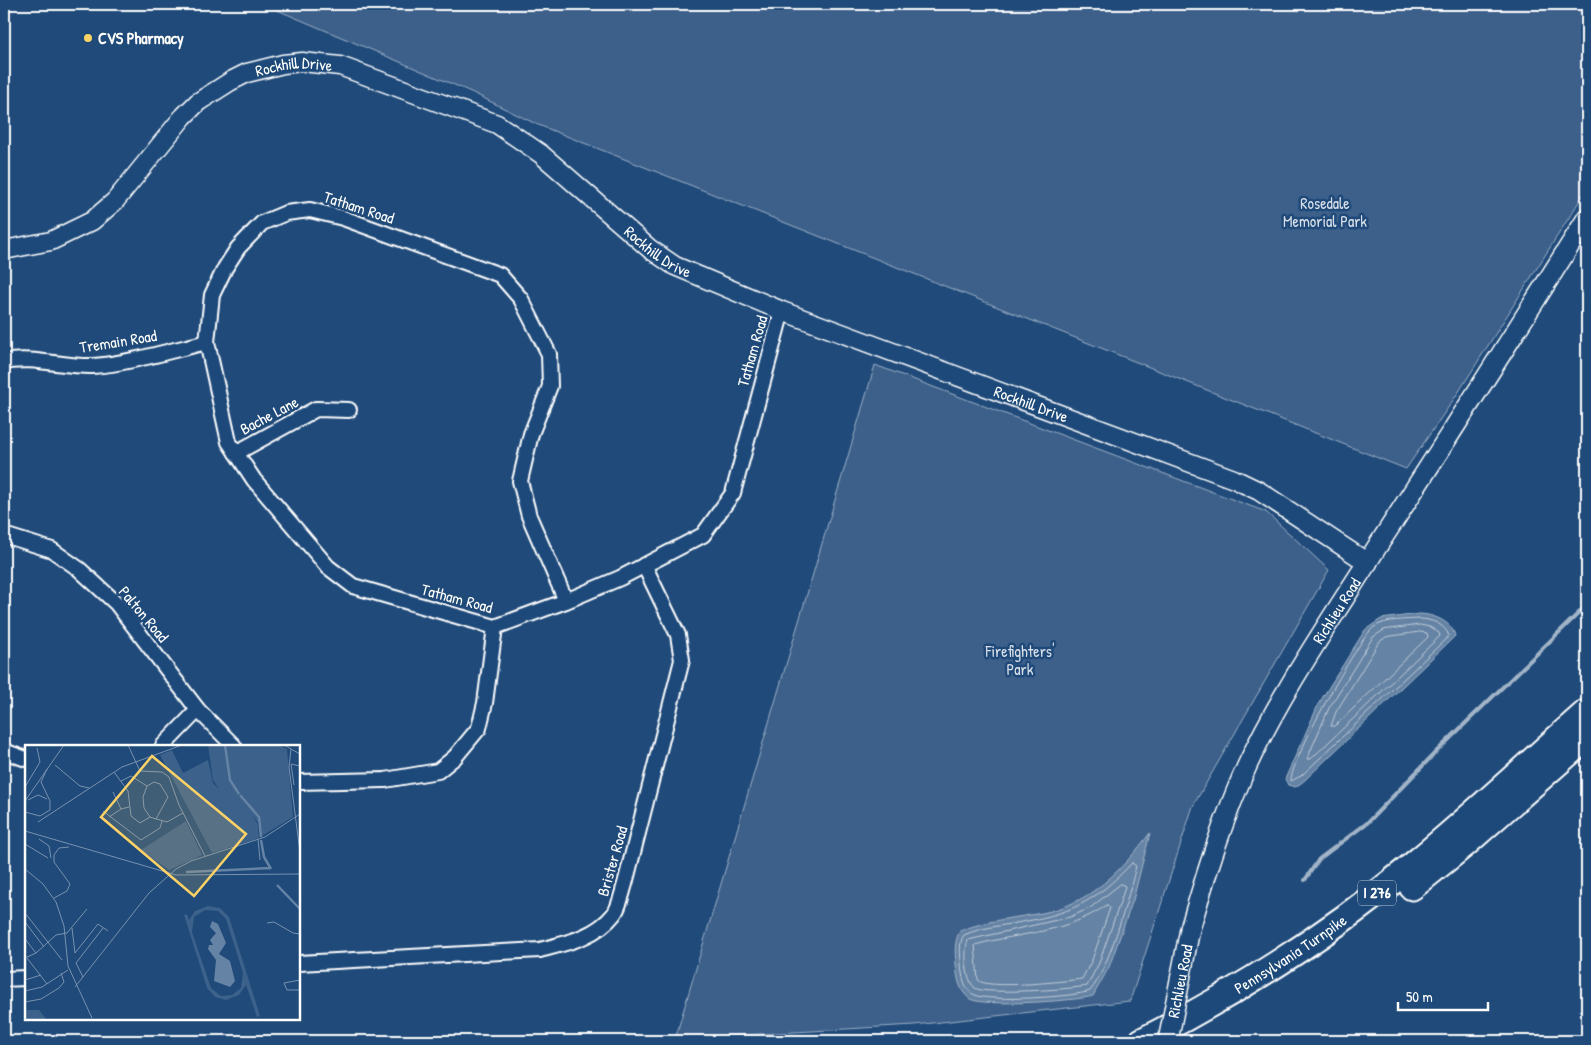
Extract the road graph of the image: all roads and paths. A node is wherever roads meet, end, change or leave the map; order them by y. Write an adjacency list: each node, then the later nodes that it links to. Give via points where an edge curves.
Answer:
1 (1587, 218): 9 (main road, Richlieu Road)
2 (4, 250): 3 (street, Rockhill Drive, via 51,242 98,217 134,180 183,117 214,90 247,73 265,68 302,62 322,63 357,71 497,124 541,154 650,249 675,266)
3 (782, 311): 9 (street, Rockhill Drive, via 1234,479 1259,491); 10 (street, Tatham Road, via 733,493 703,535)
4 (207, 342): 5 (street, Tremain Road, via 96,365); 7 (street, Tatham Road, via 228,442); 11 (street, Tatham Road, via 212,296 225,268 238,248 262,223 286,213 310,210 342,218 500,275 521,299 549,354 550,386 530,434 520,481 529,516)
5 (4, 362)
6 (349, 410): 7 (street, Bache Lane, via 316,410)
7 (236, 453): 12 (street, Tatham Road, via 254,480 328,567 353,586)
8 (4, 535): 13 (street, Palton Road, via 52,550 116,603)
9 (1368, 563): 25 (main road, Richlieu Road, bridge, via 1247,766 1210,860 1190,929)
10 (644, 566): 11 (street, Tatham Road); 21 (street, Brister Road, via 678,635 682,660 615,913 597,930 573,942 540,950)
11 (566, 601): 12 (street, Tatham Road)
12 (495, 626): 20 (street, via 479,728 455,757 438,771 385,780)
13 (198, 710): 16 (street); 17 (street, Palton Road)
14 (1587, 712): 24 (highway, Pennsylvania Turnpike / I 276, via 1415,864 1353,911 1238,988)
15 (1587, 737): 26 (highway, Pennsylvania Turnpike / I 276, via 1464,845 1386,908 1289,976)
16 (164, 745)
17 (233, 745)
18 (4, 751): 19 (street)
19 (25, 759)
20 (300, 782)
21 (300, 963)
22 (25, 978): 23 (street)
23 (4, 979)
24 (1142, 1041)
25 (1168, 1041)
26 (1179, 1041)

